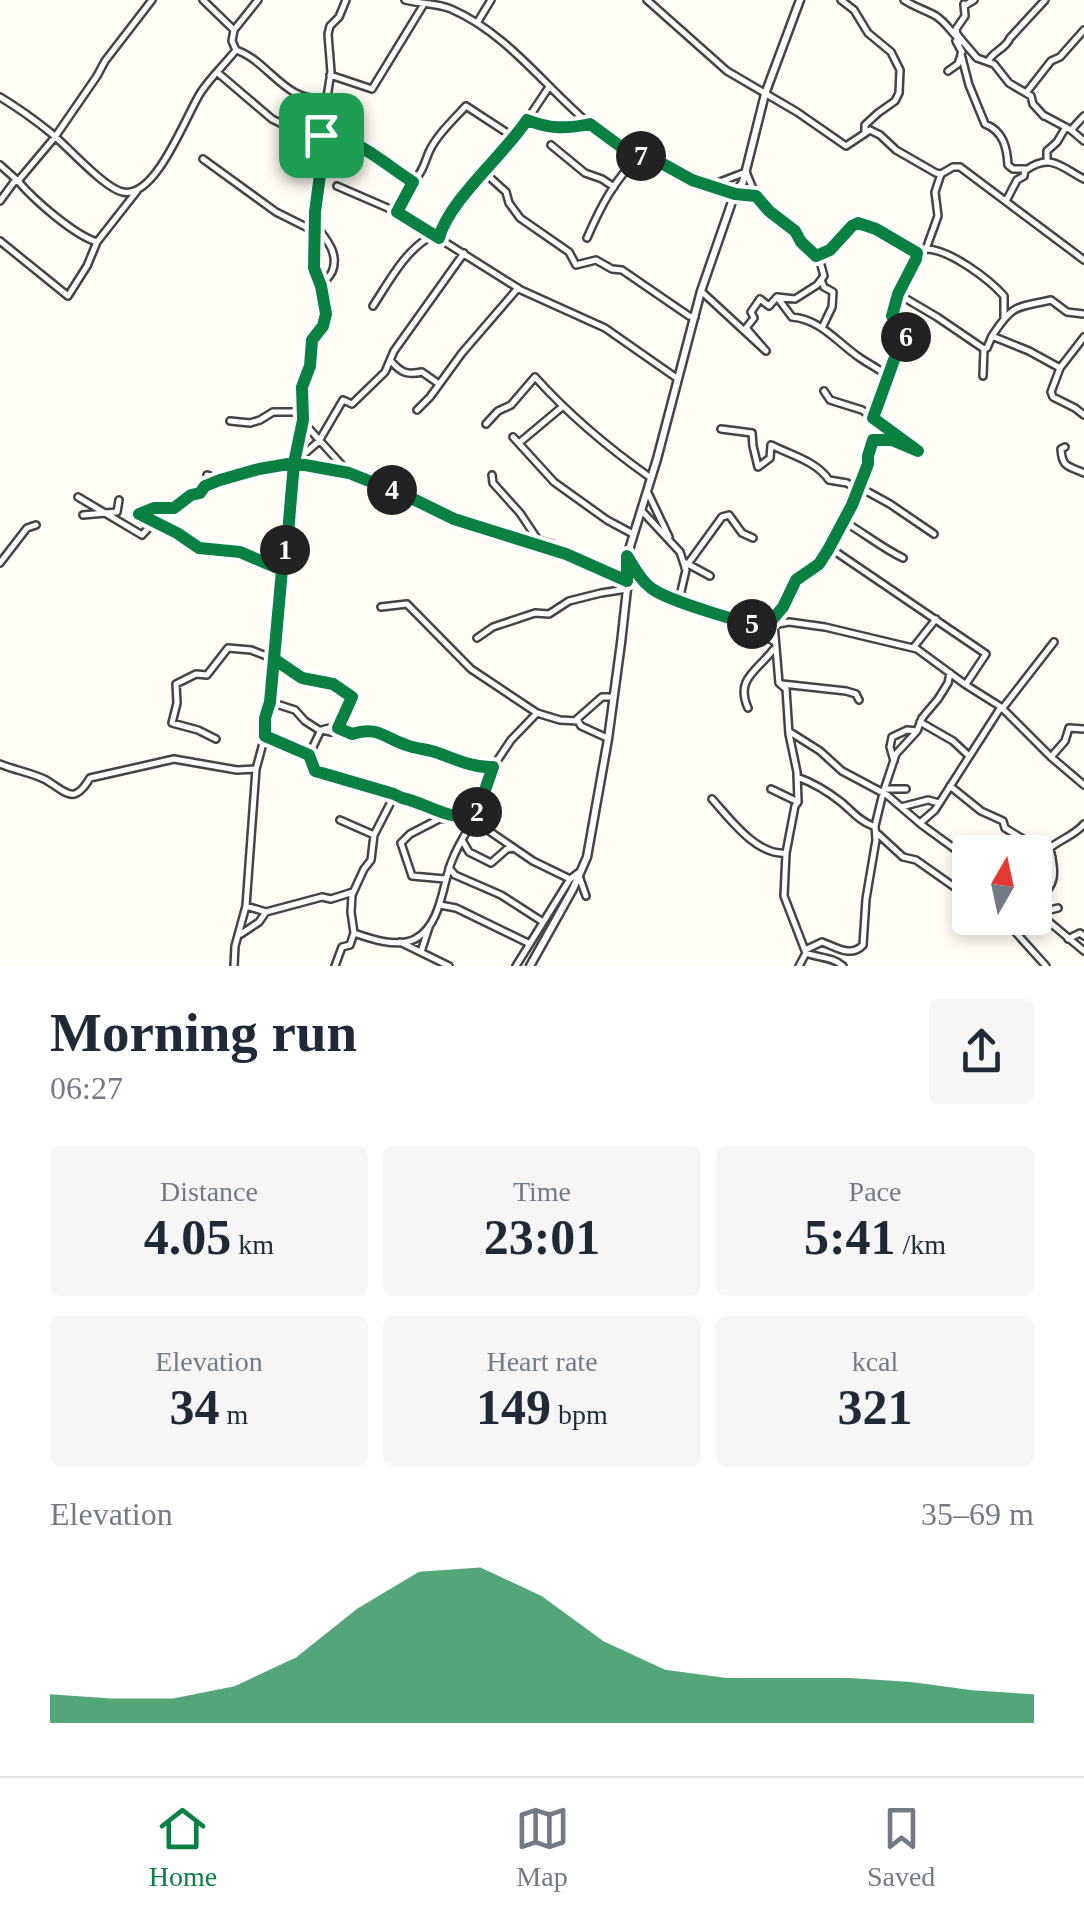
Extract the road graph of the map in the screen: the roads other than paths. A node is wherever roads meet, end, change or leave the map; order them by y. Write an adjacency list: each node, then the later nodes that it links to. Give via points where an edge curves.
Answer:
1 (152, 0): 35 (street)
2 (203, 0): 15 (street)
3 (258, 0): 15 (street)
4 (346, 0): 23 (street, via 328,34)
5 (406, 0): 13 (street)
6 (491, 0): 14 (street)
7 (646, 0): 26 (street)
8 (800, 0): 26 (street)
9 (841, 0): 33 (street, via 900,70 896,102 865,126)
10 (904, 0): 17 (street, via 946,24)
11 (974, 0): 17 (street, via 964,5 956,29)
12 (1044, 0): 20 (street)
13 (424, 4): 14 (street); 23 (street, via 372,90)
14 (476, 24): 24 (street, via 506,43)
15 (234, 30): 18 (street)
16 (1084, 30): 25 (street)
17 (961, 42): 19 (street); 20 (street)
18 (236, 50): 22 (street); 28 (street, via 285,88 309,99)
19 (961, 54): 21 (street); 44 (street, via 985,124 1004,138 1008,165)
20 (988, 62): 25 (street)
21 (948, 71)
22 (218, 73): 34 (street, via 272,119 312,139); 53 (street, via 202,90 160,170)
23 (330, 75): 28 (street)
24 (549, 88): 30 (street); 31 (street)
25 (1026, 93): 32 (street)
26 (764, 94): 33 (street, via 846,146); 43 (street)
27 (0, 96): 35 (street)
28 (327, 98): 34 (street)
29 (1084, 116): 32 (street)
30 (527, 120): 31 (street, via 568,129); 36 (street)
31 (590, 124): 39 (street)
32 (1068, 129): 37 (street); 41 (street, via 1046,151)
33 (865, 134): 46 (street, via 876,132)
34 (321, 135): 49 (street, via 352,142); 59 (street)
35 (55, 136): 48 (street); 53 (street, via 121,192)
36 (514, 138): 45 (street); 49 (street, via 466,106)
37 (1084, 141)
38 (551, 145): 52 (street, via 585,174)
39 (640, 156): 51 (street); 52 (street)
40 (203, 159): 59 (street, via 276,212 308,228)
41 (1047, 160): 44 (street); 47 (street)
42 (0, 165): 48 (street)
43 (746, 172): 51 (street); 54 (street); 55 (street)
44 (1024, 172): 57 (street)
45 (485, 173): 60 (street); 77 (street, via 520,218 576,265 596,260 622,270)
46 (941, 174): 57 (street, via 960,166); 64 (street)
47 (1084, 179)
48 (18, 181): 56 (street); 63 (street)
49 (413, 182): 58 (street)
50 (336, 186): 58 (street)
51 (709, 186): 54 (street)
52 (614, 187): 61 (street)
53 (139, 188): 63 (street)
54 (735, 194): 55 (street); 72 (street)
55 (756, 196): 67 (street)
56 (0, 201)
57 (1006, 201): 68 (street)
58 (397, 212): 60 (street)
59 (315, 224): 70 (street, via 314,268); 70 (street, via 334,252 332,274)
60 (436, 237): 66 (street); 75 (street, via 405,258)
61 (587, 238)
62 (0, 242): 63 (street, via 68,296)
63 (97, 242)
64 (928, 249): 65 (street); 78 (street, via 993,284 1004,296)
65 (917, 253): 67 (street, via 858,223); 73 (street)
66 (464, 254): 71 (street); 83 (street)
67 (816, 256): 69 (street, via 824,271)
68 (1084, 260)
69 (820, 280): 74 (street, via 795,299); 79 (street, via 834,301)
70 (321, 286): 92 (street, via 326,314 312,340)
71 (518, 288): 87 (street, via 605,328); 88 (street)
72 (701, 291): 74 (street, via 766,351 746,328 760,300 770,306); 77 (street)
73 (898, 294): 82 (street); 85 (street, via 892,316 906,336)
74 (777, 297): 79 (street, via 792,317)
75 (373, 306)
76 (1084, 314): 78 (street, via 1051,300 1014,308)
77 (695, 317): 87 (street)
78 (1004, 318): 80 (street)
79 (822, 328): 85 (street)
80 (992, 336): 82 (street); 84 (street)
81 (1084, 336): 84 (street)
82 (984, 349): 86 (street)
83 (391, 361): 88 (street); 100 (street, via 352,404 343,400)
84 (1060, 368): 93 (street, via 1053,397)
85 (888, 376): 94 (street)
86 (983, 376)
87 (678, 379): 108 (street)
88 (439, 384): 91 (street)
89 (824, 391): 94 (street)
90 (562, 407): 97 (street, via 535,377); 101 (street); 108 (street)
91 (417, 410)
92 (303, 412): 95 (street); 96 (street)
93 (1084, 415)
94 (873, 418): 110 (street, via 918,451 873,440)
95 (230, 422)
96 (303, 422): 100 (street); 103 (street)
97 (486, 424)
98 (722, 429): 110 (street, via 752,433 758,467 770,458 770,445 808,461 829,480)
99 (513, 437): 101 (street)
100 (319, 442): 103 (street); 104 (street)
101 (519, 443): 121 (street, via 554,482)
102 (1065, 446): 105 (street, via 1066,466)
103 (294, 463): 104 (street); 109 (street); 120 (street)
104 (349, 473): 127 (street, via 454,519)
105 (1084, 473)
106 (208, 475): 109 (street)
107 (492, 475): 127 (street, via 538,540)
108 (651, 478): 111 (street)
109 (220, 480): 117 (street, via 174,508 139,514)
110 (858, 488): 118 (street); 122 (street)
111 (647, 490): 114 (street); 124 (street)
112 (78, 497): 115 (street)
113 (119, 500): 115 (street, via 118,512)
114 (641, 510): 121 (street); 124 (street)
115 (102, 513): 116 (street); 117 (street, via 142,535)
116 (83, 514)
117 (154, 522): 130 (street, via 199,548)
118 (843, 522): 125 (street); 129 (street)
119 (36, 525): 131 (street)
120 (288, 533): 126 (street); 134 (street)
121 (633, 534): 128 (street)
122 (934, 534)
123 (753, 538): 133 (street, via 730,515 722,517)
124 (671, 542): 133 (street)
125 (828, 550): 139 (street); 141 (street, via 796,580)
126 (265, 551): 130 (street); 132 (street)
127 (566, 554): 136 (street)
128 (627, 556): 136 (street); 137 (street, via 652,589)
129 (903, 558)
130 (256, 560): 132 (street)
131 (0, 564)
132 (269, 565): 134 (street)
133 (685, 565): 135 (street); 137 (street)
134 (282, 570): 146 (street)
135 (710, 576)
136 (627, 585): 142 (street, via 493,627); 199 (street, via 588,857)
137 (679, 600): 140 (street)
138 (381, 607): 155 (street, via 407,604 471,669)
139 (936, 619): 145 (street); 149 (street, via 986,654)
140 (740, 621): 141 (street); 144 (street)
141 (771, 625): 144 (street); 145 (street, via 825,627)
142 (477, 638)
143 (1054, 642): 154 (street)
144 (775, 645): 148 (street); 153 (street, via 747,678 742,695)
145 (913, 648): 147 (street)
146 (274, 659): 152 (street); 158 (street, via 352,697); 165 (street, via 228,648 210,674 176,684 172,723)
147 (950, 673): 149 (street); 157 (street)
148 (779, 683): 151 (street, via 846,691); 161 (street, via 786,690)
149 (966, 685): 154 (street)
150 (610, 697): 156 (street, via 592,704)
151 (859, 700)
152 (270, 702): 160 (street); 163 (street)
153 (748, 708)
154 (1002, 708): 167 (street); 168 (street)
155 (538, 713): 156 (street); 171 (street)
156 (578, 721): 164 (street)
157 (920, 722): 162 (street); 167 (street)
158 (340, 729): 160 (street); 171 (street, via 377,731 452,760)
159 (1084, 729): 168 (street, via 1069,728)
160 (322, 730): 166 (street)
161 (789, 730): 173 (street); 178 (street, via 842,772)
162 (917, 731): 169 (street); 169 (street, via 892,737)
163 (265, 736): 166 (street); 172 (street)
164 (605, 737)
165 (216, 739)
166 (309, 755): 179 (street, via 315,771)
167 (969, 756): 175 (street)
168 (1051, 757): 174 (street)
169 (894, 761): 178 (street)
170 (0, 764): 172 (street, via 76,794 90,778 174,759)
171 (493, 767): 185 (street)
172 (256, 769): 207 (street)
173 (798, 777): 181 (street); 189 (street)
174 (1084, 785)
175 (950, 786): 182 (street); 191 (street)
176 (906, 788): 178 (street)
177 (771, 789): 181 (street)
178 (884, 791): 183 (street); 189 (street)
179 (402, 798): 184 (street); 190 (street, via 391,802)
180 (712, 799): 196 (street, via 749,837 777,854)
181 (798, 802): 196 (street)
182 (940, 803): 183 (street); 187 (street)
183 (901, 807): 187 (street)
184 (456, 818): 185 (street); 185 (street); 200 (street, via 438,818 401,843 412,876)
185 (473, 819): 192 (street); 195 (street)
186 (340, 820): 190 (street)
187 (920, 823): 194 (street)
188 (1084, 824): 193 (street)
189 (875, 829): 203 (street, via 888,845); 221 (street, via 863,945 847,952 822,942)
190 (374, 835): 204 (street, via 371,860)
191 (1016, 835)
192 (462, 839): 195 (street, via 469,852 492,863); 198 (street)
193 (1052, 846)
194 (952, 847)
195 (514, 848): 201 (street)
196 (786, 852): 221 (street, via 784,896)
197 (1052, 857): 202 (street)
198 (449, 868): 200 (street); 211 (street)
199 (578, 874): 201 (street); 205 (street); 228 (street)
200 (446, 879): 206 (street)
201 (570, 879): 211 (street)
202 (1052, 881)
203 (952, 885)
204 (354, 892): 210 (street); 214 (street)
205 (586, 896)
206 (440, 905): 212 (street); 220 (street)
207 (246, 906): 210 (street); 215 (street)
208 (1058, 908): 209 (street)
209 (1052, 909)
210 (266, 912): 215 (street)
211 (543, 922): 220 (street)
212 (430, 924): 219 (street, via 414,940); 223 (street)
213 (1052, 925): 218 (street)
214 (354, 934): 219 (street); 225 (street)
215 (238, 935): 224 (street)
216 (1018, 935): 231 (street)
217 (1084, 936): 218 (street)
218 (1068, 939): 222 (street)
219 (398, 941): 223 (street)
220 (530, 944): 227 (street)
221 (805, 951): 229 (street); 230 (street)
222 (1084, 951)
223 (421, 952): 226 (street)
224 (234, 966)
225 (335, 966)
226 (449, 966)
227 (516, 966)
228 (530, 966)
229 (799, 966)
230 (843, 966)
231 (1046, 966)

